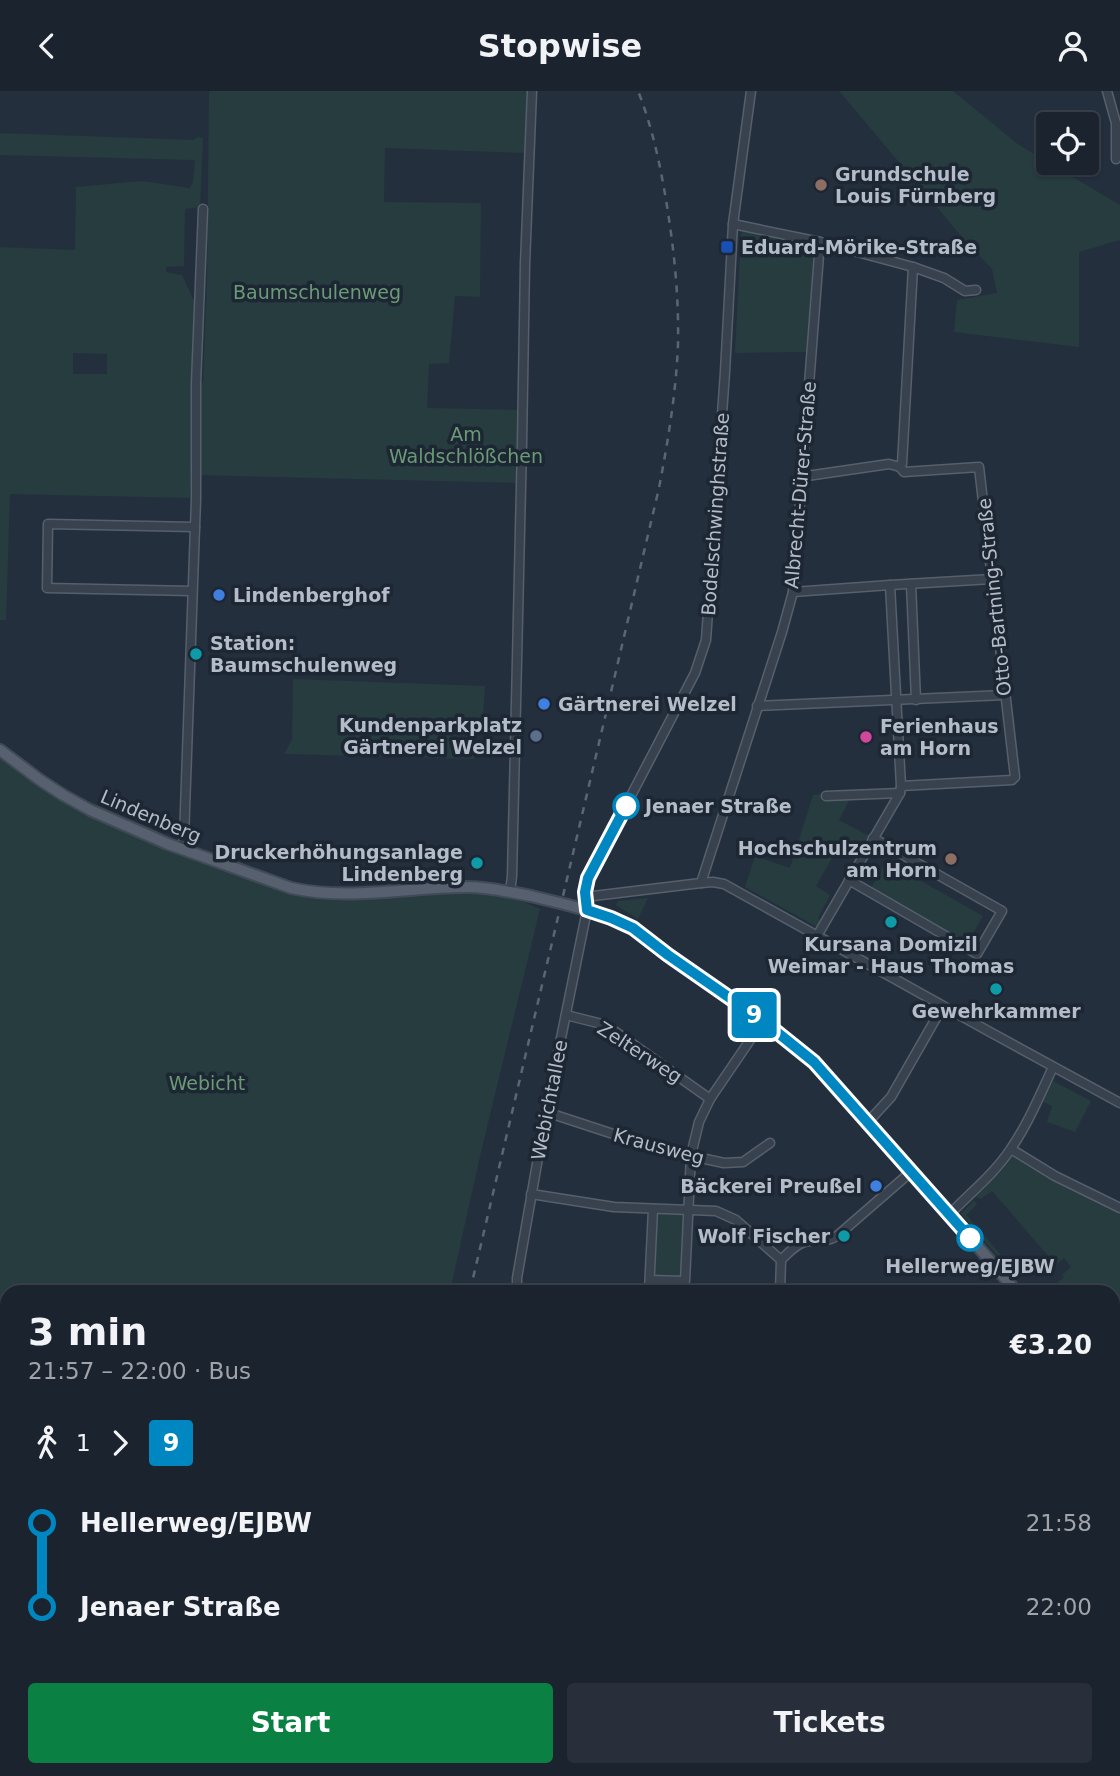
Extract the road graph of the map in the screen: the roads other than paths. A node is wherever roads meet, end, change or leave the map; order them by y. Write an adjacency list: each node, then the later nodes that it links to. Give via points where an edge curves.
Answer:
1 (532, 91): 29 (street)
2 (751, 91): 6 (street, Bodelschwinghstraße)
3 (1107, 91): 4 (street, via 1116,123)
4 (1116, 159)
5 (203, 209): 12 (street)
6 (733, 224): 7 (street); 30 (street, Bodelschwinghstraße, via 706,640 695,673 590,872)
7 (820, 243): 8 (street); 11 (street, Albrecht-Dürer-Straße)
8 (913, 267): 9 (street, via 965,291); 10 (street)
9 (976, 290)
10 (900, 467): 11 (street, via 889,464); 13 (street, Otto-Bartning-Straße, via 904,472 979,467)
11 (800, 477): 17 (street, Albrecht-Dürer-Straße)
12 (195, 527): 16 (street); 16 (street, via 48,524 47,588)
13 (992, 579): 14 (street); 18 (street, Otto-Bartning-Straße)
14 (911, 584): 15 (street); 19 (street)
15 (890, 585): 17 (street); 20 (street)
16 (192, 591): 26 (street)
17 (793, 592): 21 (street, Albrecht-Dürer-Straße)
18 (1004, 695): 19 (street); 23 (street, Otto-Bartning-Straße, via 1012,780)
19 (916, 700): 20 (street)
20 (897, 701): 21 (street); 23 (street)
21 (757, 706): 28 (street, Albrecht-Dürer-Straße)
22 (0, 750): 26 (main road, Lindenberg, via 63,795)
23 (900, 789): 24 (street); 25 (street)
24 (826, 796)
25 (873, 838): 27 (street); 27 (street, via 1002,911 977,954)
26 (182, 849): 29 (main road, Lindenberg, via 311,893 468,887)
27 (849, 880): 32 (street)
28 (701, 883): 30 (street); 32 (street, via 724,884)
29 (510, 892): 31 (main road, bridge)
30 (585, 897): 31 (street, Bodelschwinghstraße)
31 (587, 910): 34 (street, Webichtallee); 35 (main road, via 633,928)
32 (817, 936): 33 (street)
33 (943, 1006): 36 (street); 40 (street, via 891,1097)
34 (566, 1015): 37 (street, Zelterweg, via 606,1025); 39 (street, Webichtallee)
35 (763, 1021): 37 (street); 40 (main road, via 814,1062)
36 (1054, 1067): 38 (street); 42 (street)
37 (710, 1099): 43 (street)
38 (1120, 1103)
39 (546, 1112): 43 (street, Krausweg); 45 (street, Webichtallee)
40 (868, 1122): 44 (main road)
41 (769, 1143): 43 (street, Krausweg, via 737,1163)
42 (1011, 1149): 46 (street); 49 (street)
43 (691, 1155): 48 (street)
44 (912, 1171): 49 (main road); 50 (street, via 837,1236 801,1243)
45 (531, 1194): 47 (street); 52 (street, Webichtallee)
46 (1120, 1208)
47 (653, 1209): 48 (street); 51 (street)
48 (688, 1210): 50 (street, via 731,1216); 51 (street, via 685,1281)
49 (950, 1214): 55 (main road)
50 (781, 1260): 54 (street)
51 (650, 1280): 53 (street)
52 (517, 1285)
53 (650, 1285)
54 (780, 1285)
55 (1011, 1285)

